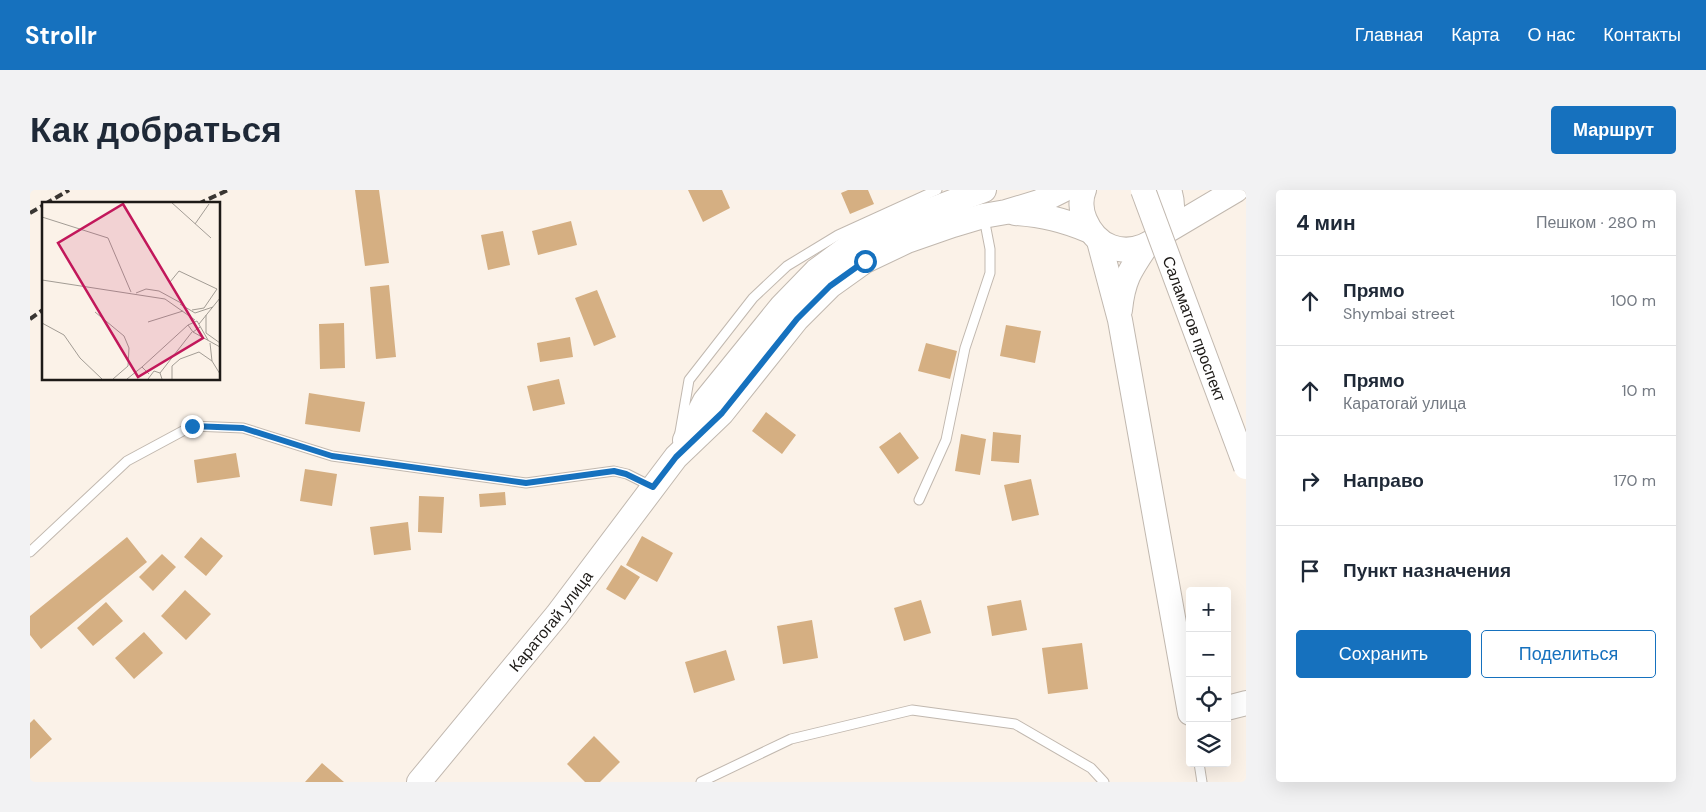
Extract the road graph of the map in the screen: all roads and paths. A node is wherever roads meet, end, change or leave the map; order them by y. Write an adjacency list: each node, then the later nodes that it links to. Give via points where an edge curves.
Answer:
1 (937, 190): 12 (lane, via 838,234 787,266 752,298 689,380)
2 (984, 190): 12 (main road, via 854,243 816,271 782,306 705,401)
3 (1063, 190): 8 (main road, via 1039,202)
4 (1084, 190): 9 (main road, via 1082,213)
5 (1143, 190): 13 (main road, Саламатов проспект, bridge)
6 (1169, 190): 10 (main road, via 1172,210 1168,224)
7 (1236, 190): 10 (main road)
8 (995, 214): 9 (main road, via 1040,215 1064,221); 12 (main road, via 907,241 865,261 830,286 797,319 722,413); 15 (lane, via 990,273 965,348 946,440)
9 (1094, 236): 10 (main road, via 1114,249 1131,250); 11 (main road)
10 (1153, 240): 11 (main road, via 1131,268 1122,290)
11 (1120, 320): 17 (main road)
12 (676, 457): 14 (main road, Каратогай улица)
13 (1246, 467)
14 (653, 487): 16 (lane, via 614,471 526,483 332,456 243,428 192,426 127,461); 21 (main road, Каратогай улица, via 557,615)
15 (919, 500)
16 (30, 552)
17 (1186, 691)
18 (1246, 703): 19 (main road)
19 (1231, 707)
20 (1200, 767): 24 (lane)
21 (419, 782)
22 (701, 782): 23 (lane, via 791,739 912,710 1015,724 1091,768)
23 (1104, 782)
24 (1202, 782)

